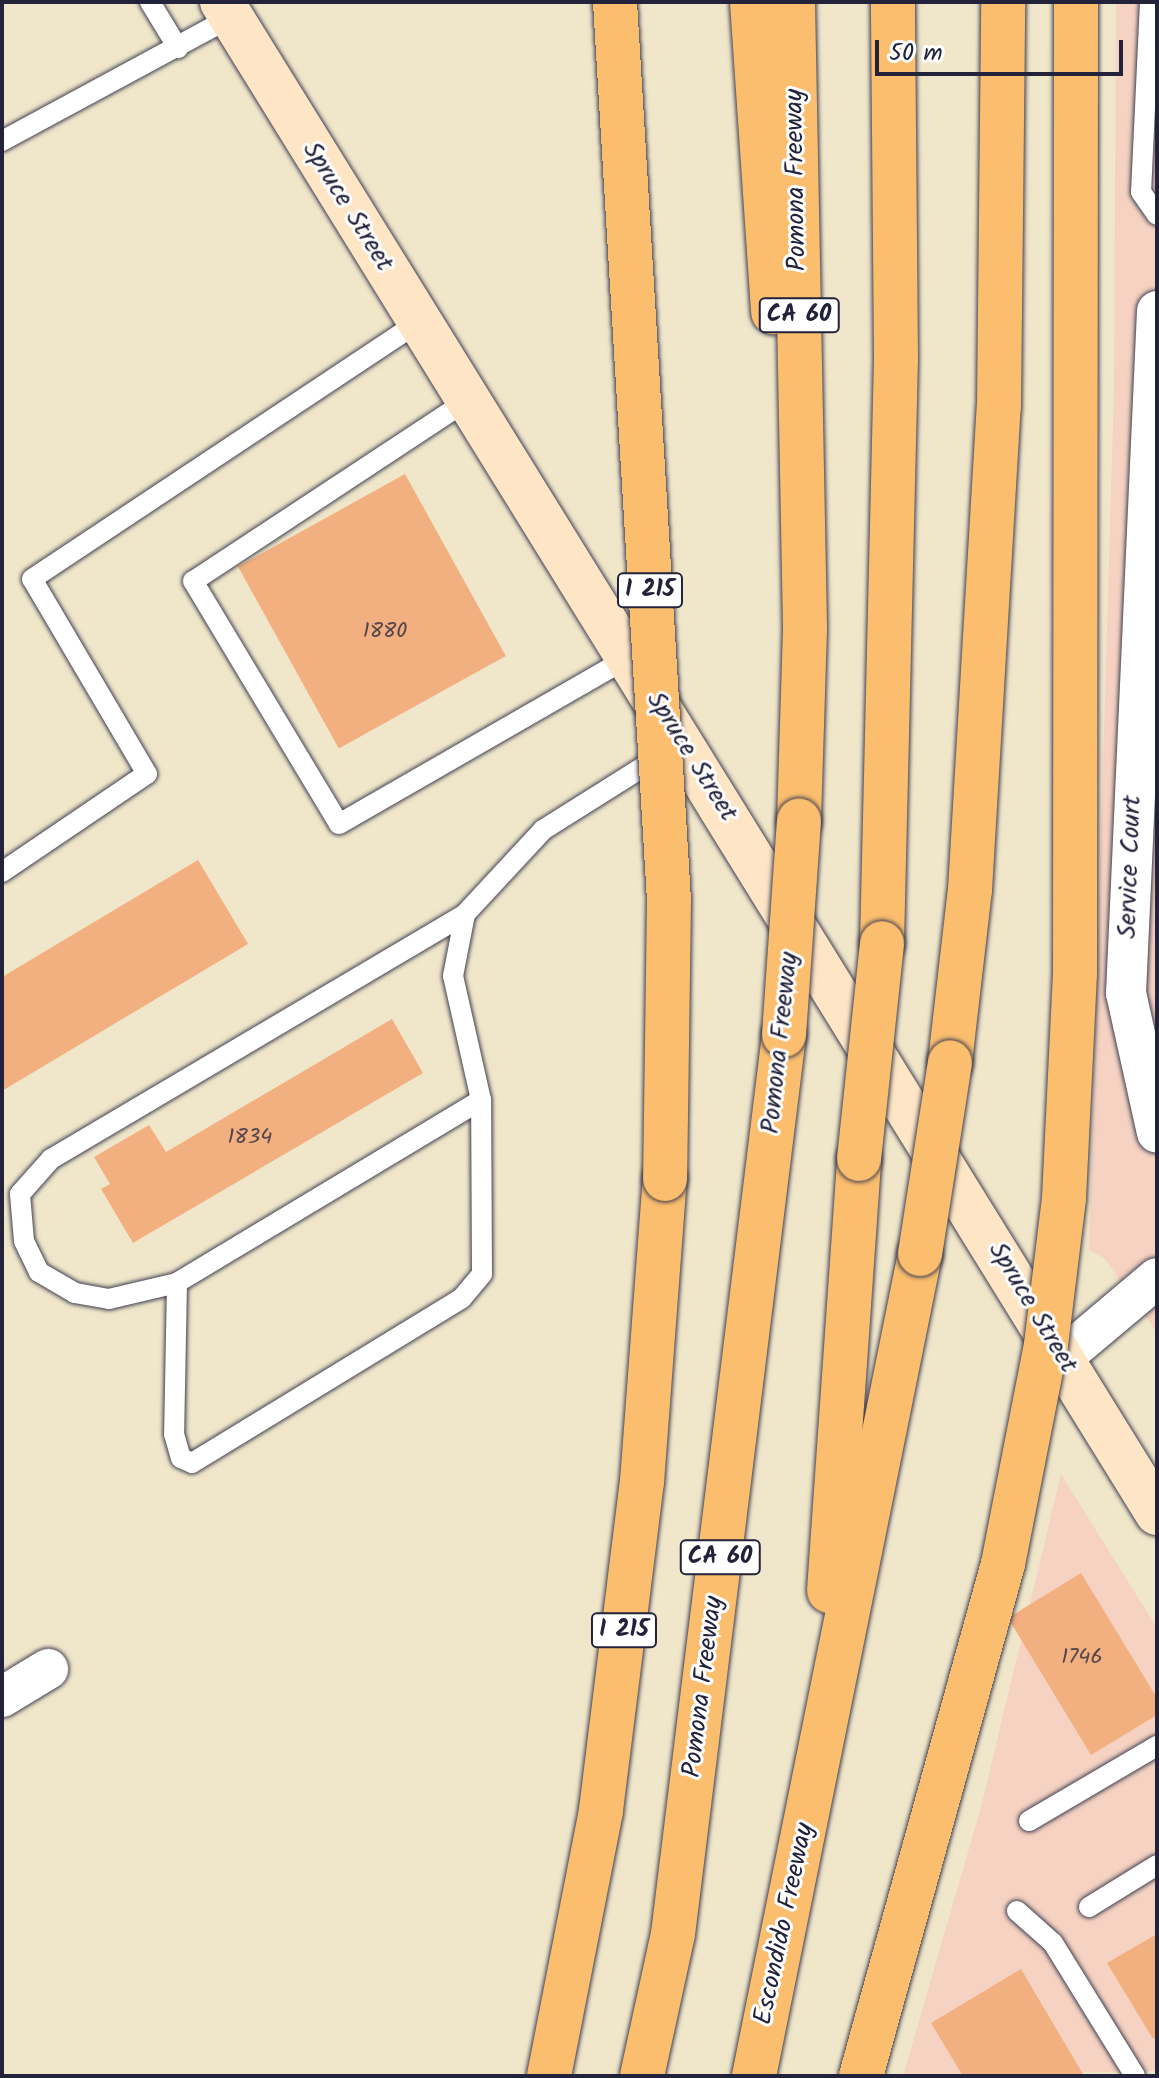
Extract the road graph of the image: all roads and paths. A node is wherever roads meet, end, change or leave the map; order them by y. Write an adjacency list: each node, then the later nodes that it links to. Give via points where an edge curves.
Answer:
1 (150, 2): 11 (lane)
2 (615, 2): 39 (highway, I 215, bridge, via 669,900 665,1179 642,1482 601,1810)
3 (752, 2): 19 (highway, via 764,217)
4 (793, 2): 19 (highway, Pomona Freeway / CA 60)
5 (893, 2): 34 (highway, bridge, via 896,358 882,943 859,1159)
6 (978, 2): 18 (highway)
7 (1003, 2): 18 (highway)
8 (1076, 2): 42 (highway, bridge, via 1075,959 1061,1228 1034,1419 1003,1564)
9 (1150, 2): 13 (lane, via 1141,192)
10 (226, 10): 11 (lane); 15 (main road, Spruce Street)
11 (178, 48): 12 (lane)
12 (2, 141)
13 (1157, 215)
14 (1157, 311): 16 (street, Service Court)
15 (419, 322): 17 (main road, Spruce Street); 22 (lane, via 32,579 147,774)
16 (1153, 397): 24 (street, Service Court, via 1126,993)
17 (468, 400): 20 (main road, Spruce Street); 20 (lane, via 193,581 339,824)
18 (999, 406): 34 (highway, bridge, via 970,890 950,1062 920,1254)
19 (805, 629): 40 (highway, Pomona Freeway / CA 60, bridge, via 784,1035 673,1934)
20 (628, 658): 21 (main road, Spruce Street)
21 (682, 742): 23 (lane, via 543,830); 29 (main road, Spruce Street)
22 (2, 872)
23 (465, 914): 25 (lane, via 453,976); 28 (lane, via 51,1159 20,1194 24,1241 39,1272 75,1293 109,1299)
24 (1149, 1057): 26 (street, Service Court)
25 (481, 1100): 28 (lane); 28 (lane, via 482,1274 462,1298 192,1463 181,1458 174,1434)
26 (1157, 1133)
27 (1157, 1278): 29 (street)
28 (177, 1283)
29 (1062, 1358): 30 (main road, Spruce Street)
30 (1157, 1513)
31 (48, 1669): 32 (street)
32 (2, 1697)
33 (1157, 1746): 35 (lane)
34 (816, 1773): 41 (highway, Escondido Freeway)
35 (1029, 1821)
36 (1157, 1865): 37 (lane)
37 (1089, 1907)
38 (1017, 1911): 43 (lane, via 1053,1943)
39 (549, 2076)
40 (642, 2076)
41 (754, 2076)
42 (861, 2076)
43 (1135, 2076)

